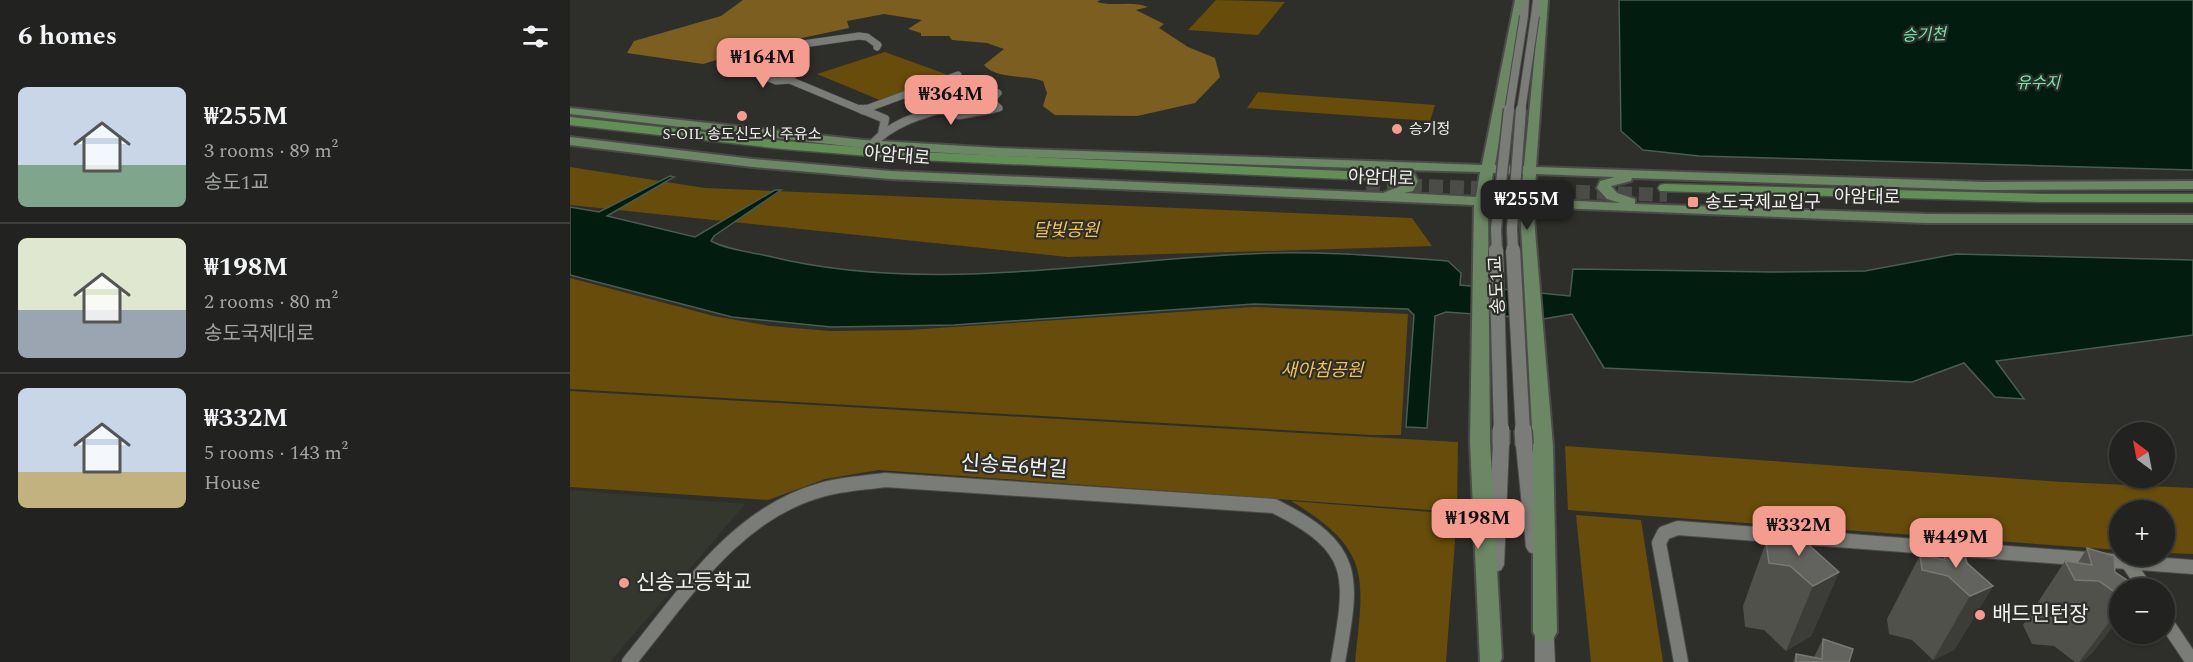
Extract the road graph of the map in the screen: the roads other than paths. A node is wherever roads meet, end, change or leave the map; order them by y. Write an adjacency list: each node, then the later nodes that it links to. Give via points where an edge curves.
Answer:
1 (1519, 0): 19 (main road)
2 (1525, 0): 5 (main road)
3 (1537, 0): 5 (main road)
4 (1544, 0): 21 (main road)
5 (1529, 16): 39 (main road, 송도1교, bridge, via 1506,131 1496,229); 40 (main road, 송도1교, bridge, via 1512,229)
6 (789, 46): 7 (street, via 859,36 867,37)
7 (877, 47)
8 (740, 66): 11 (street, via 776,81)
9 (797, 72): 11 (street)
10 (958, 75): 13 (street)
11 (791, 80): 13 (street)
12 (998, 93): 17 (street, via 991,101 999,108 959,115 941,109 907,120)
13 (863, 110): 17 (street, via 885,119)
14 (570, 111): 20 (main road, 아암대로)
15 (570, 121): 27 (highway, 아암대로, via 866,152)
16 (570, 129): 27 (highway, 아암대로, via 751,152 924,166)
17 (882, 134): 20 (street)
18 (570, 141): 27 (main road, 아암대로, via 931,178)
19 (1494, 141): 22 (main road, via 1480,158); 23 (main road)
20 (872, 144): 27 (main road, 아암대로)
21 (1531, 149): 24 (main road); 25 (main road, via 1546,164)
22 (1449, 167): 23 (main road, 아암대로); 27 (main road, 아암대로)
23 (1490, 168): 24 (main road, 아암대로); 32 (main road)
24 (1529, 170): 25 (main road, 아암대로); 33 (main road)
25 (1598, 172): 26 (main road, 아암대로)
26 (1645, 174): 28 (main road, 아암대로, via 1983,186); 30 (main road, via 1610,181 1605,184 1605,192 1622,200)
27 (1367, 180): 29 (main road, 아암대로)
28 (2193, 185)
29 (1393, 198): 32 (main road, 아암대로); 38 (main road, via 1464,208 1478,222)
30 (1668, 198): 31 (highway, 아암대로); 34 (main road, 아암대로); 35 (highway, 아암대로, via 2068,209); 36 (main road, 아암대로, via 2072,221)
31 (2193, 198)
32 (1482, 201): 33 (main road, 아암대로); 38 (main road)
33 (1526, 204): 34 (main road, 아암대로); 37 (main road)
34 (1590, 206): 37 (main road, via 1540,214)
35 (2193, 207)
36 (2193, 219)
37 (1527, 223): 40 (main road)
38 (1482, 234): 39 (main road)
39 (1490, 443): 46 (main road)
40 (1533, 446): 44 (main road)
41 (2109, 562): 50 (street, via 1678,528 1664,533 1659,543)
42 (2172, 566): 43 (street)
43 (2193, 567)
44 (1545, 632): 49 (main road)
45 (2175, 635): 51 (street)
46 (1490, 660)
47 (629, 662): 48 (street, 신송로6번길, via 718,554 746,527 772,510 821,490 885,480 1274,506 1319,530 1337,549 1348,576 1349,602)
48 (1338, 662)
49 (1545, 662)
50 (1681, 662)
51 (2193, 662)

